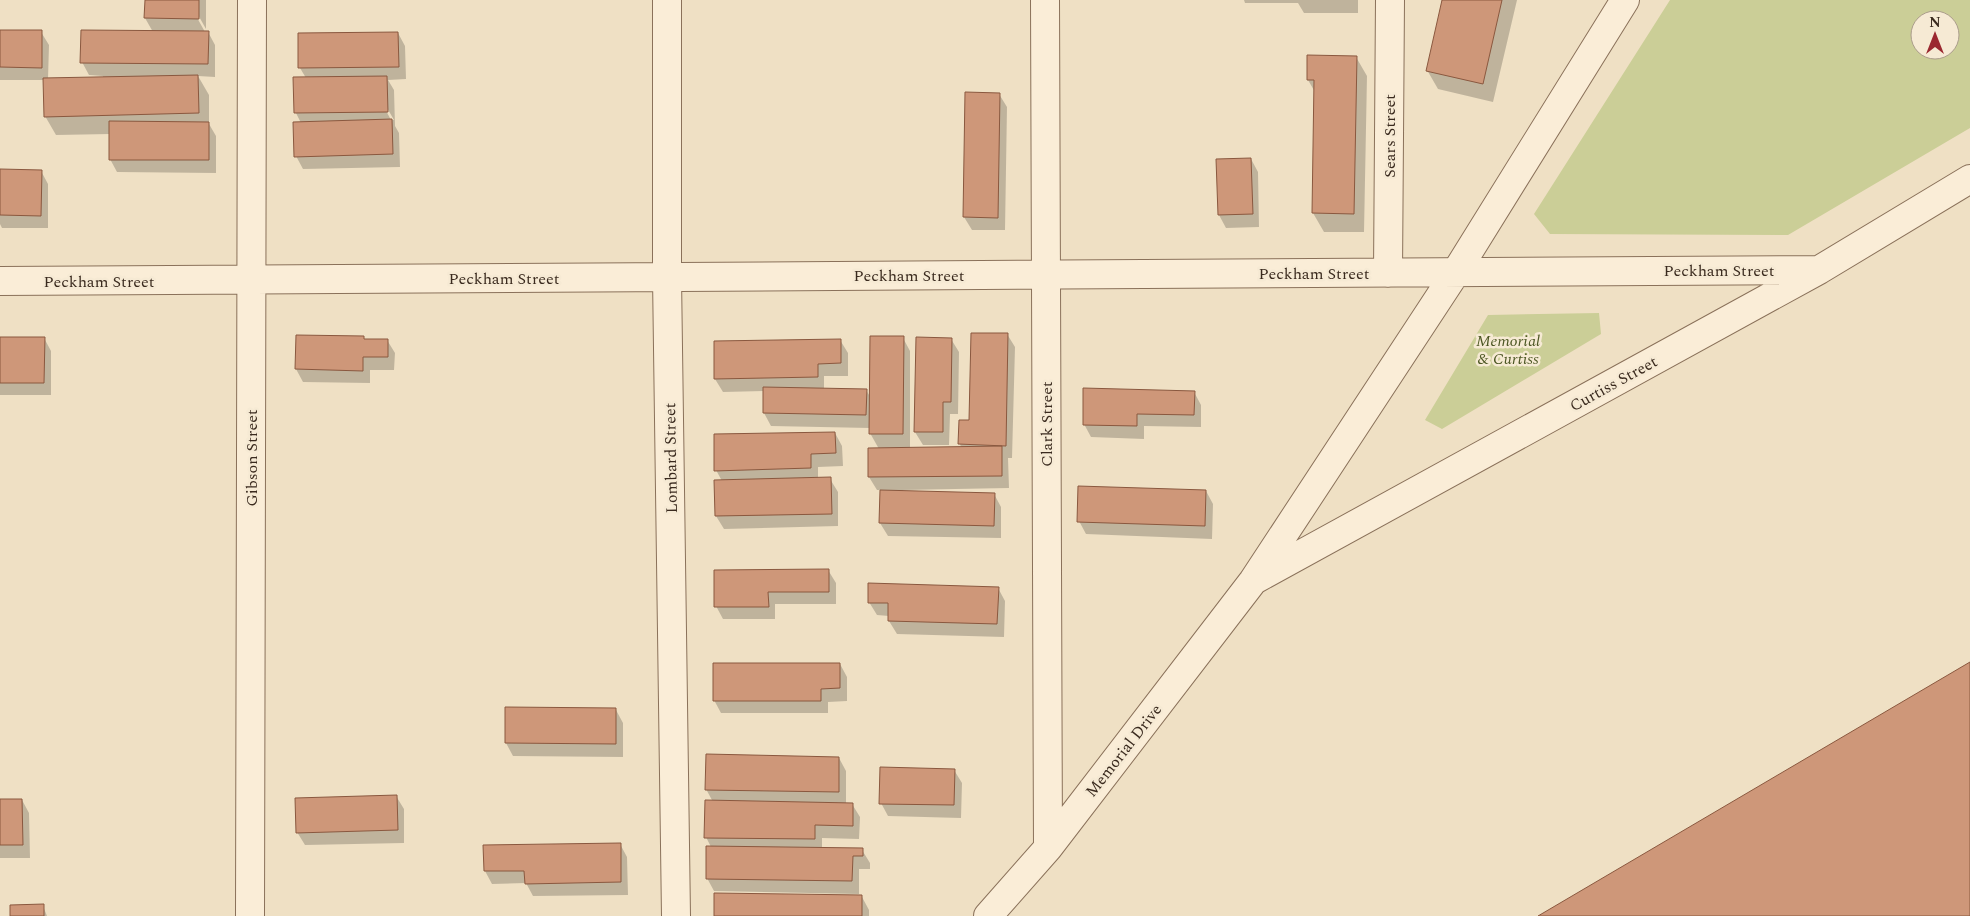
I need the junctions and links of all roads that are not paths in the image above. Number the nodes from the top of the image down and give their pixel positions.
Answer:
1 (252, 0) edge
2 (667, 0) edge
3 (1045, 0) edge
4 (1390, 0) edge
5 (1625, 0) edge
6 (1970, 179) edge
7 (1819, 270) junction
8 (1456, 272) junction
9 (1388, 273) junction
10 (1045, 274) junction
11 (668, 276) junction
12 (252, 279) junction
13 (0, 281) edge
14 (1253, 581) junction
15 (1048, 848) junction
16 (250, 916) edge
17 (676, 916) edge
18 (988, 916) edge

1 - 12 street, Gibson Street
2 - 11 street, Lombard Street
3 - 10 street, Clark Street
4 - 9 street, Sears Street
5 - 8 street, Memorial Drive
6 - 7 street, Curtiss Street
7 - 8 street, Peckham Street
7 - 14 street, Curtiss Street
8 - 9 street, Peckham Street
8 - 14 street, Memorial Drive
9 - 10 street, Peckham Street
10 - 11 street, Peckham Street
10 - 15 street, Clark Street
11 - 12 street, Peckham Street
11 - 17 street, Lombard Street
12 - 13 street, Peckham Street
12 - 16 street, Gibson Street
14 - 15 street, Memorial Drive
15 - 18 street, Memorial Drive

